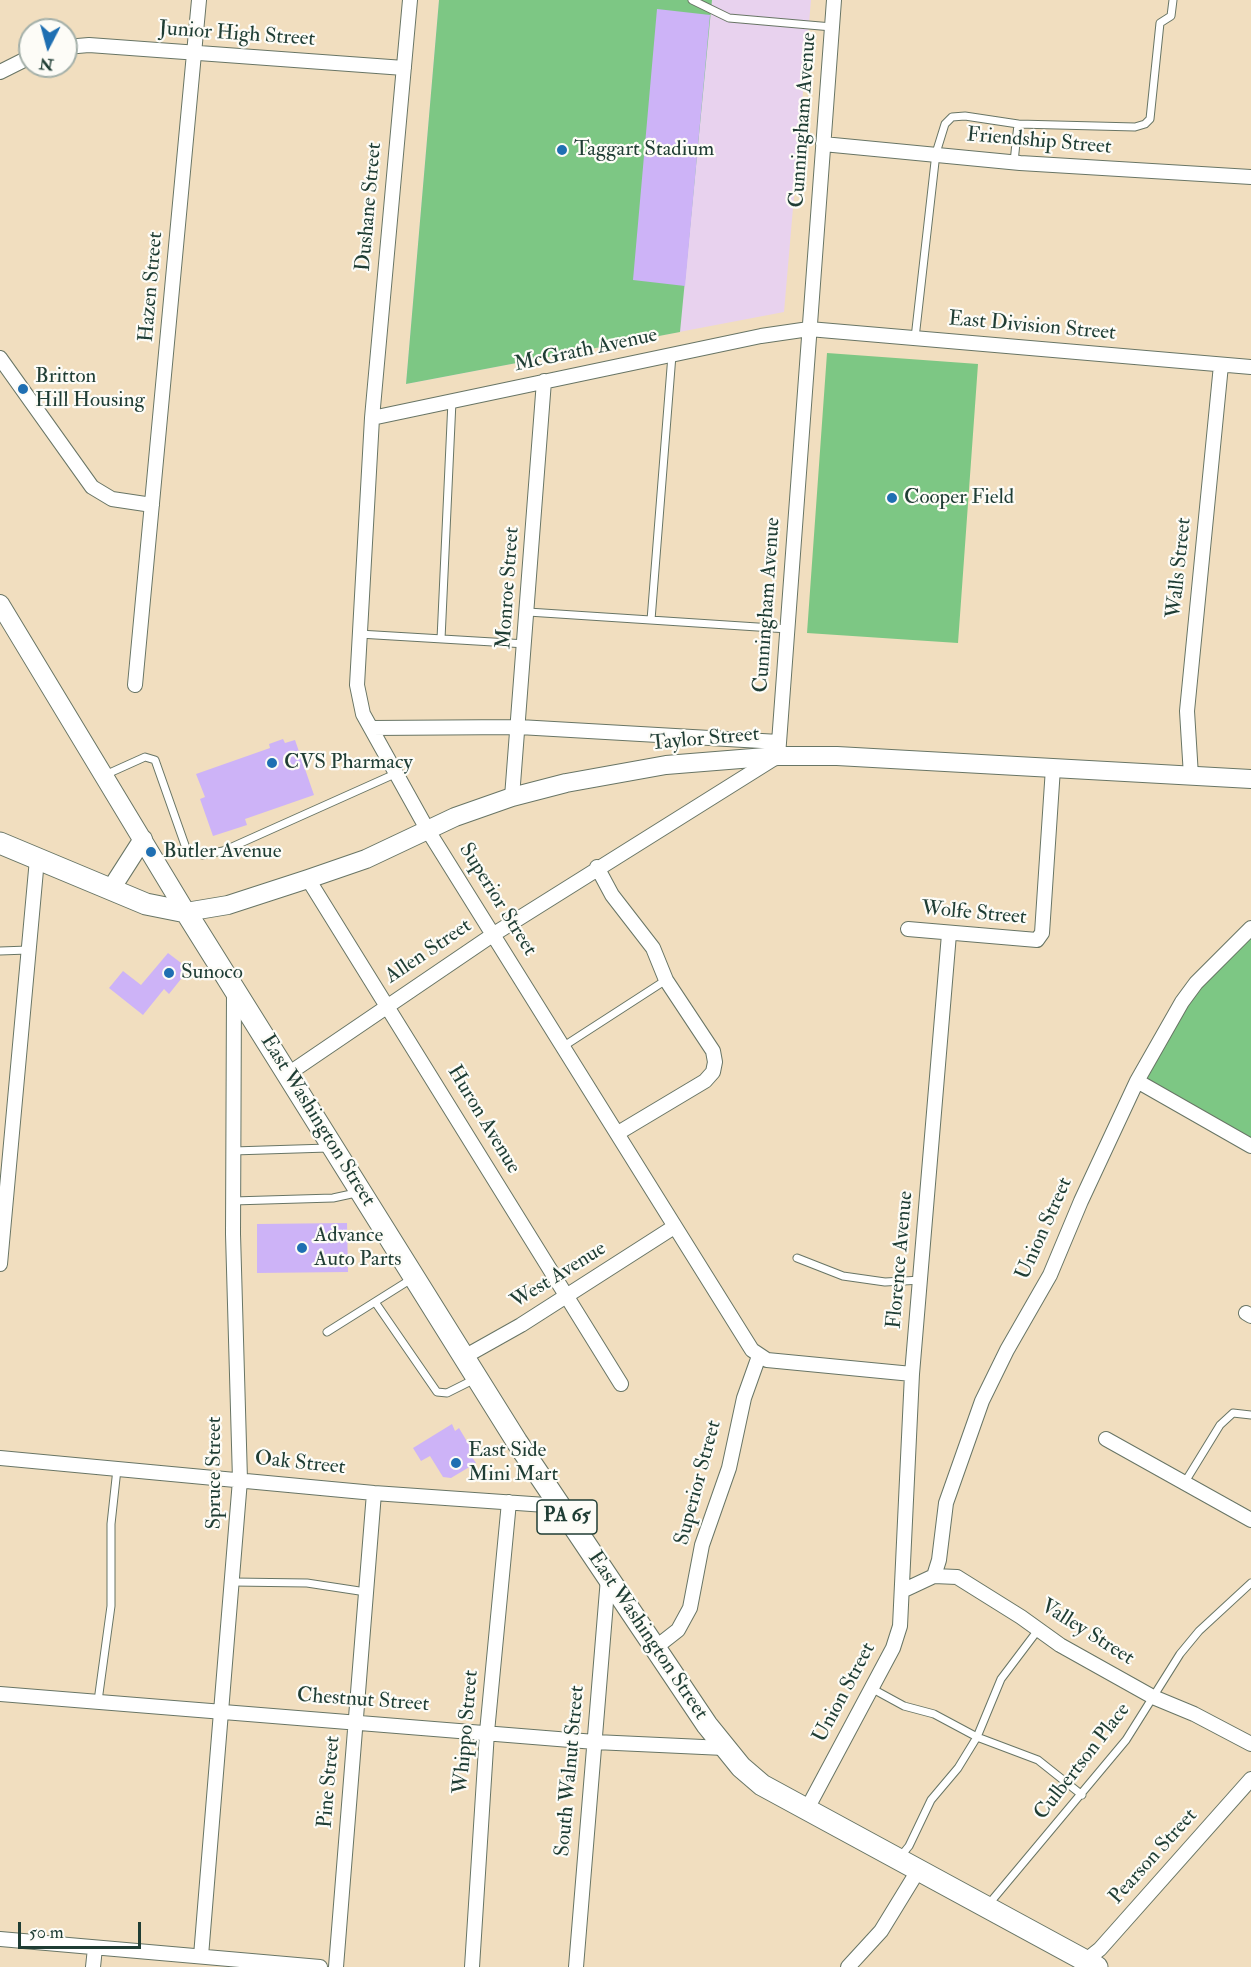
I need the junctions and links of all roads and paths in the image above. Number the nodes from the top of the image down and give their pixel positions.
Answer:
1 (198, 0) edge
2 (410, 0) edge
3 (692, 0) edge
4 (834, 0) edge
5 (1173, 0) edge
6 (832, 27) junction
7 (78, 46) edge
8 (194, 52) junction
9 (18, 63) edge
10 (404, 68) junction
11 (0, 72) edge
12 (1018, 124) junction
13 (824, 144) junction
14 (936, 153) junction
15 (1014, 162) junction
16 (1251, 177) edge
17 (809, 329) junction
18 (915, 338) junction
19 (672, 355) junction
20 (0, 358) edge
21 (1221, 364) junction
22 (1251, 367) edge
23 (544, 381) junction
24 (452, 401) junction
25 (372, 418) junction
26 (152, 505) junction
27 (0, 604) edge
28 (528, 612) junction
29 (651, 620) junction
30 (788, 630) junction
31 (359, 634) junction
32 (441, 639) junction
33 (526, 644) junction
34 (135, 685) dead end
35 (371, 728) junction
36 (519, 728) junction
37 (779, 749) junction
38 (1053, 768) junction
39 (397, 773) junction
40 (105, 775) junction
41 (1191, 776) junction
42 (1251, 779) edge
43 (512, 797) junction
44 (427, 829) junction
45 (143, 839) junction
46 (0, 843) edge
47 (37, 859) junction
48 (597, 867) junction
49 (308, 879) junction
50 (111, 890) junction
51 (186, 912) junction
52 (1251, 928) edge
53 (908, 929) dead end
54 (494, 934) junction
55 (949, 934) junction
56 (28, 950) junction
57 (0, 951) edge
58 (666, 980) junction
59 (234, 988) junction
60 (388, 1005) junction
61 (564, 1046) junction
62 (288, 1074) junction
63 (1137, 1081) junction
64 (618, 1133) junction
65 (1251, 1146) edge
66 (333, 1148) junction
67 (233, 1151) junction
68 (362, 1192) junction
69 (233, 1201) junction
70 (674, 1227) junction
71 (797, 1258) dead end
72 (0, 1264) edge
73 (415, 1277) junction
74 (922, 1280) junction
75 (568, 1295) junction
76 (375, 1302) junction
77 (327, 1332) dead end
78 (759, 1356) junction
79 (465, 1357) junction
80 (912, 1374) junction
81 (477, 1378) junction
82 (621, 1384) dead end
83 (1251, 1415) edge
84 (1106, 1439) dead end
85 (0, 1458) edge
86 (117, 1469) junction
87 (240, 1480) junction
88 (1185, 1482) junction
89 (374, 1493) junction
90 (509, 1502) junction
91 (560, 1506) junction
92 (1251, 1520) edge
93 (934, 1576) junction
94 (608, 1578) junction
95 (233, 1582) junction
96 (1251, 1583) edge
97 (902, 1591) junction
98 (366, 1592) junction
99 (1038, 1630) junction
100 (656, 1648) junction
101 (871, 1688) junction
102 (0, 1694) edge
103 (1153, 1697) junction
104 (98, 1701) junction
105 (221, 1712) junction
106 (356, 1722) junction
107 (487, 1732) junction
108 (976, 1737) junction
109 (595, 1742) junction
110 (1251, 1744) edge
111 (724, 1748) junction
112 (1251, 1779) edge
113 (1082, 1795) junction
114 (807, 1809) junction
115 (899, 1859) junction
116 (919, 1869) junction
117 (987, 1906) junction
118 (0, 1939) edge
119 (94, 1948) junction
120 (208, 1960) edge
121 (1091, 1964) edge
122 (93, 1967) edge
123 (320, 1967) edge
124 (336, 1967) edge
125 (472, 1967) edge
126 (576, 1967) edge
127 (848, 1967) edge

1 - 8 street, Hazen Street
2 - 10 street, Dushane Street
3 - 6 lane
4 - 6 street, Cunningham Avenue
5 - 12 lane
6 - 13 street, Cunningham Avenue
7 - 8 street, Junior High Street
8 - 10 street, Junior High Street
8 - 26 street, Hazen Street
9 - 11 street
10 - 25 street, Dushane Street
12 - 14 lane
12 - 15 lane
13 - 14 street, Friendship Street
13 - 17 street, Cunningham Avenue
14 - 15 street, Friendship Street
14 - 18 lane
15 - 16 street, Friendship Street
17 - 18 street, East Division Street
17 - 19 street, McGrath Avenue
17 - 30 street, Cunningham Avenue
18 - 21 street, East Division Street
19 - 23 street, McGrath Avenue
19 - 29 lane
20 - 26 street
21 - 22 street, East Division Street
21 - 41 street, Walls Street
23 - 24 street, McGrath Avenue
23 - 28 street, Monroe Street
24 - 25 street, McGrath Avenue
24 - 32 lane
25 - 31 street, Superior Street
26 - 34 street, Hazen Street
27 - 40 main road, East Washington Street / PA 65
28 - 29 lane
28 - 33 street, Monroe Street
29 - 30 lane
30 - 37 street, Cunningham Avenue
31 - 32 lane
31 - 35 street, Superior Street
32 - 33 lane
33 - 36 street, Monroe Street
35 - 36 street, Taylor Street
35 - 39 street, Superior Street
36 - 37 street, Taylor Street
36 - 43 street, Monroe Street
37 - 38 main road, Taylor Street
37 - 43 main road, Taylor Street
37 - 48 street
38 - 41 main road, Taylor Street
38 - 55 street, Wolfe Street
39 - 40 lane
39 - 44 street, Superior Street
40 - 45 main road, East Washington Street / PA 65
41 - 42 main road, Taylor Street
43 - 44 main road, Taylor Street
44 - 49 main road, Taylor Street
44 - 54 street, Superior Street
45 - 50 main road
45 - 51 main road, East Washington Street / PA 65
46 - 47 main road
47 - 50 main road
47 - 56 street
48 - 54 street, Allen Street
48 - 58 street
49 - 51 main road, Taylor Street
49 - 60 street, Huron Avenue
50 - 51 main road
51 - 59 main road, East Washington Street / PA 65
52 - 63 street, Union Street
53 - 55 street, Wolfe Street
54 - 60 street, Allen Street
54 - 61 street, Superior Street
55 - 74 street, Florence Avenue
56 - 57 lane
56 - 72 street
58 - 61 lane
58 - 64 street
59 - 62 main road, East Washington Street / PA 65
59 - 67 street, Spruce Street
60 - 62 street, Allen Street
60 - 75 street, Huron Avenue
61 - 64 street, Superior Street
62 - 66 main road, East Washington Street / PA 65
63 - 65 street
63 - 93 street, Union Street
64 - 70 street, Superior Street
66 - 67 lane
66 - 68 main road, East Washington Street / PA 65
67 - 69 street, Spruce Street
68 - 69 lane
68 - 73 main road, East Washington Street / PA 65
69 - 87 street, Spruce Street
70 - 75 street, West Avenue
70 - 78 street, Superior Street
71 - 74 lane
73 - 76 lane
73 - 79 main road, East Washington Street / PA 65
74 - 80 street, Florence Avenue
75 - 79 street, West Avenue
75 - 82 street, Huron Avenue
76 - 77 lane
76 - 81 lane
78 - 80 street
78 - 100 street, Superior Street
79 - 81 main road, East Washington Street / PA 65
80 - 97 street, Florence Avenue
81 - 91 main road, East Washington Street / PA 65
83 - 88 lane
84 - 88 street
85 - 86 street, Oak Street
86 - 87 street, Oak Street
86 - 104 lane
87 - 89 street, Oak Street
87 - 95 street, Spruce Street
88 - 92 street
89 - 90 street, Oak Street
89 - 98 street, Pine Street
90 - 91 street, Oak Street
90 - 107 street, Whippo Street
91 - 94 main road, East Washington Street / PA 65
93 - 97 street
93 - 99 street, Valley Street
94 - 100 main road, East Washington Street / PA 65
94 - 109 street, South Walnut Street
95 - 98 lane
95 - 105 street, Spruce Street
96 - 103 lane, Culbertson Place
97 - 101 street, Union Street
98 - 106 street, Pine Street
99 - 103 street, Valley Street
99 - 108 lane
100 - 111 main road, East Washington Street / PA 65
101 - 108 lane
101 - 114 street, Union Street
102 - 104 street, Chestnut Street
103 - 110 street, Valley Street
103 - 113 lane, Culbertson Place
104 - 105 street, Chestnut Street
105 - 106 street, Chestnut Street
105 - 120 street, Spruce Street
106 - 107 street, Chestnut Street
106 - 124 street, Pine Street
107 - 109 street, Chestnut Street
107 - 125 street, Whippo Street
108 - 113 lane
108 - 115 lane
109 - 111 street, Chestnut Street
109 - 126 street, South Walnut Street
111 - 114 main road, East Washington Street / PA 65
112 - 121 street, Pearson Street
113 - 117 lane, Culbertson Place
114 - 115 main road, East Washington Street / PA 65
115 - 116 main road, East Washington Street / PA 65
116 - 117 main road, East Washington Street / PA 65
116 - 127 street
117 - 121 main road, East Washington Street / PA 65
118 - 119 street
119 - 120 street
119 - 122 street
120 - 123 street

